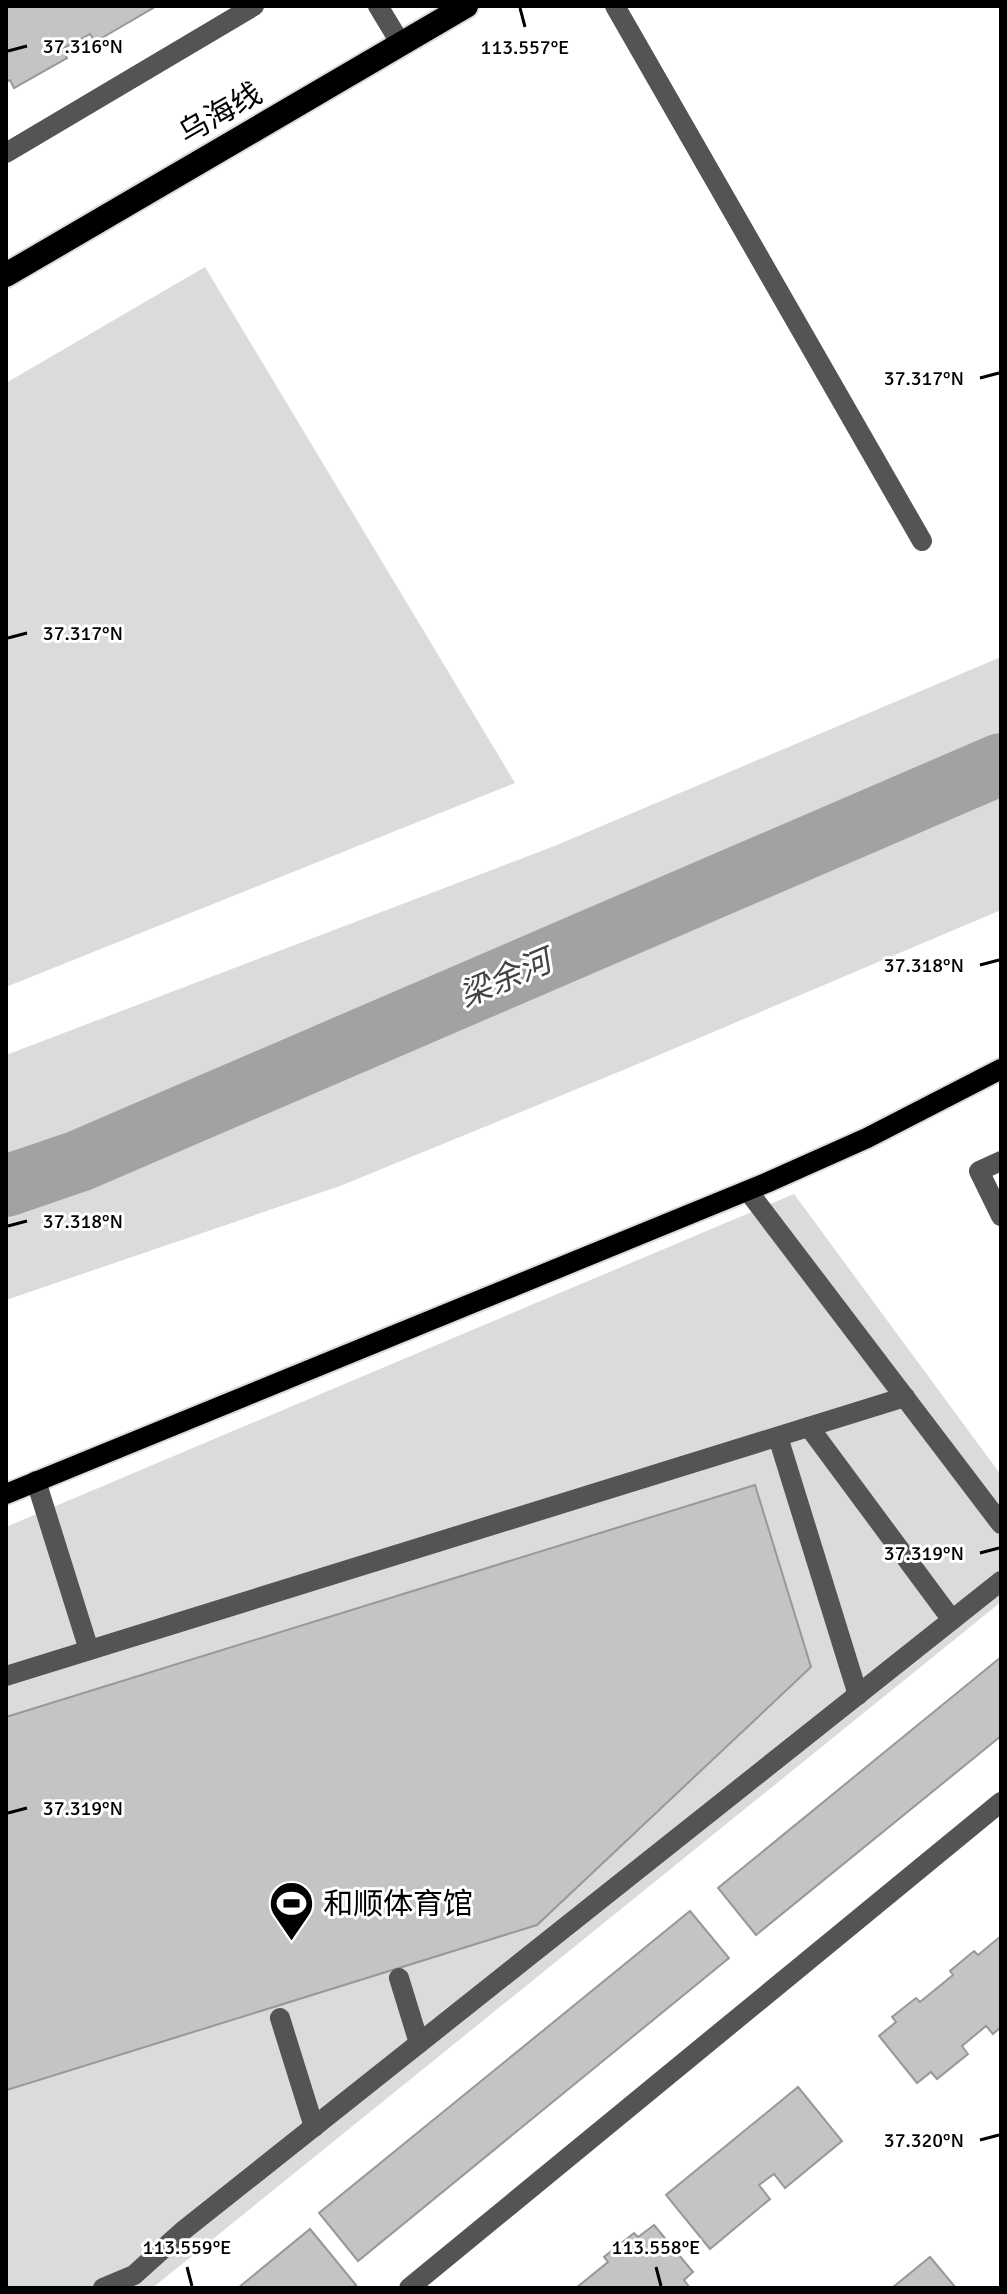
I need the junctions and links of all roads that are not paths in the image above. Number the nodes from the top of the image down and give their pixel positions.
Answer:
1 (254, 6) edge
2 (378, 6) edge
3 (466, 6) edge
4 (615, 6) edge
5 (401, 44) junction
6 (6, 153) edge
7 (6, 275) edge
8 (922, 541) dead end
9 (1001, 1069) edge
10 (1001, 1161) edge
11 (748, 1191) junction
12 (1001, 1216) edge
13 (905, 1397) junction
14 (809, 1427) junction
15 (778, 1437) junction
16 (36, 1481) junction
17 (6, 1494) edge
18 (1001, 1523) edge
19 (1001, 1581) edge
20 (952, 1620) junction
21 (89, 1650) junction
22 (6, 1676) edge
23 (858, 1695) junction
24 (1001, 1802) edge
25 (399, 1978) dead end
26 (280, 2018) dead end
27 (419, 2043) junction
28 (314, 2127) junction
29 (103, 2288) edge
30 (409, 2288) edge

1 - 6 street
2 - 5 street
3 - 5 highway, 乌海线
4 - 8 street
5 - 7 highway, 乌海线
9 - 11 main road
10 - 12 street
11 - 13 street
11 - 16 main road
13 - 14 street
13 - 18 street
14 - 15 street
14 - 20 street
15 - 21 street
15 - 23 street
16 - 17 main road
16 - 21 street
19 - 20 street
20 - 23 street
21 - 22 street
23 - 27 street
24 - 30 street
25 - 27 street
26 - 28 street
27 - 28 street
28 - 29 street

